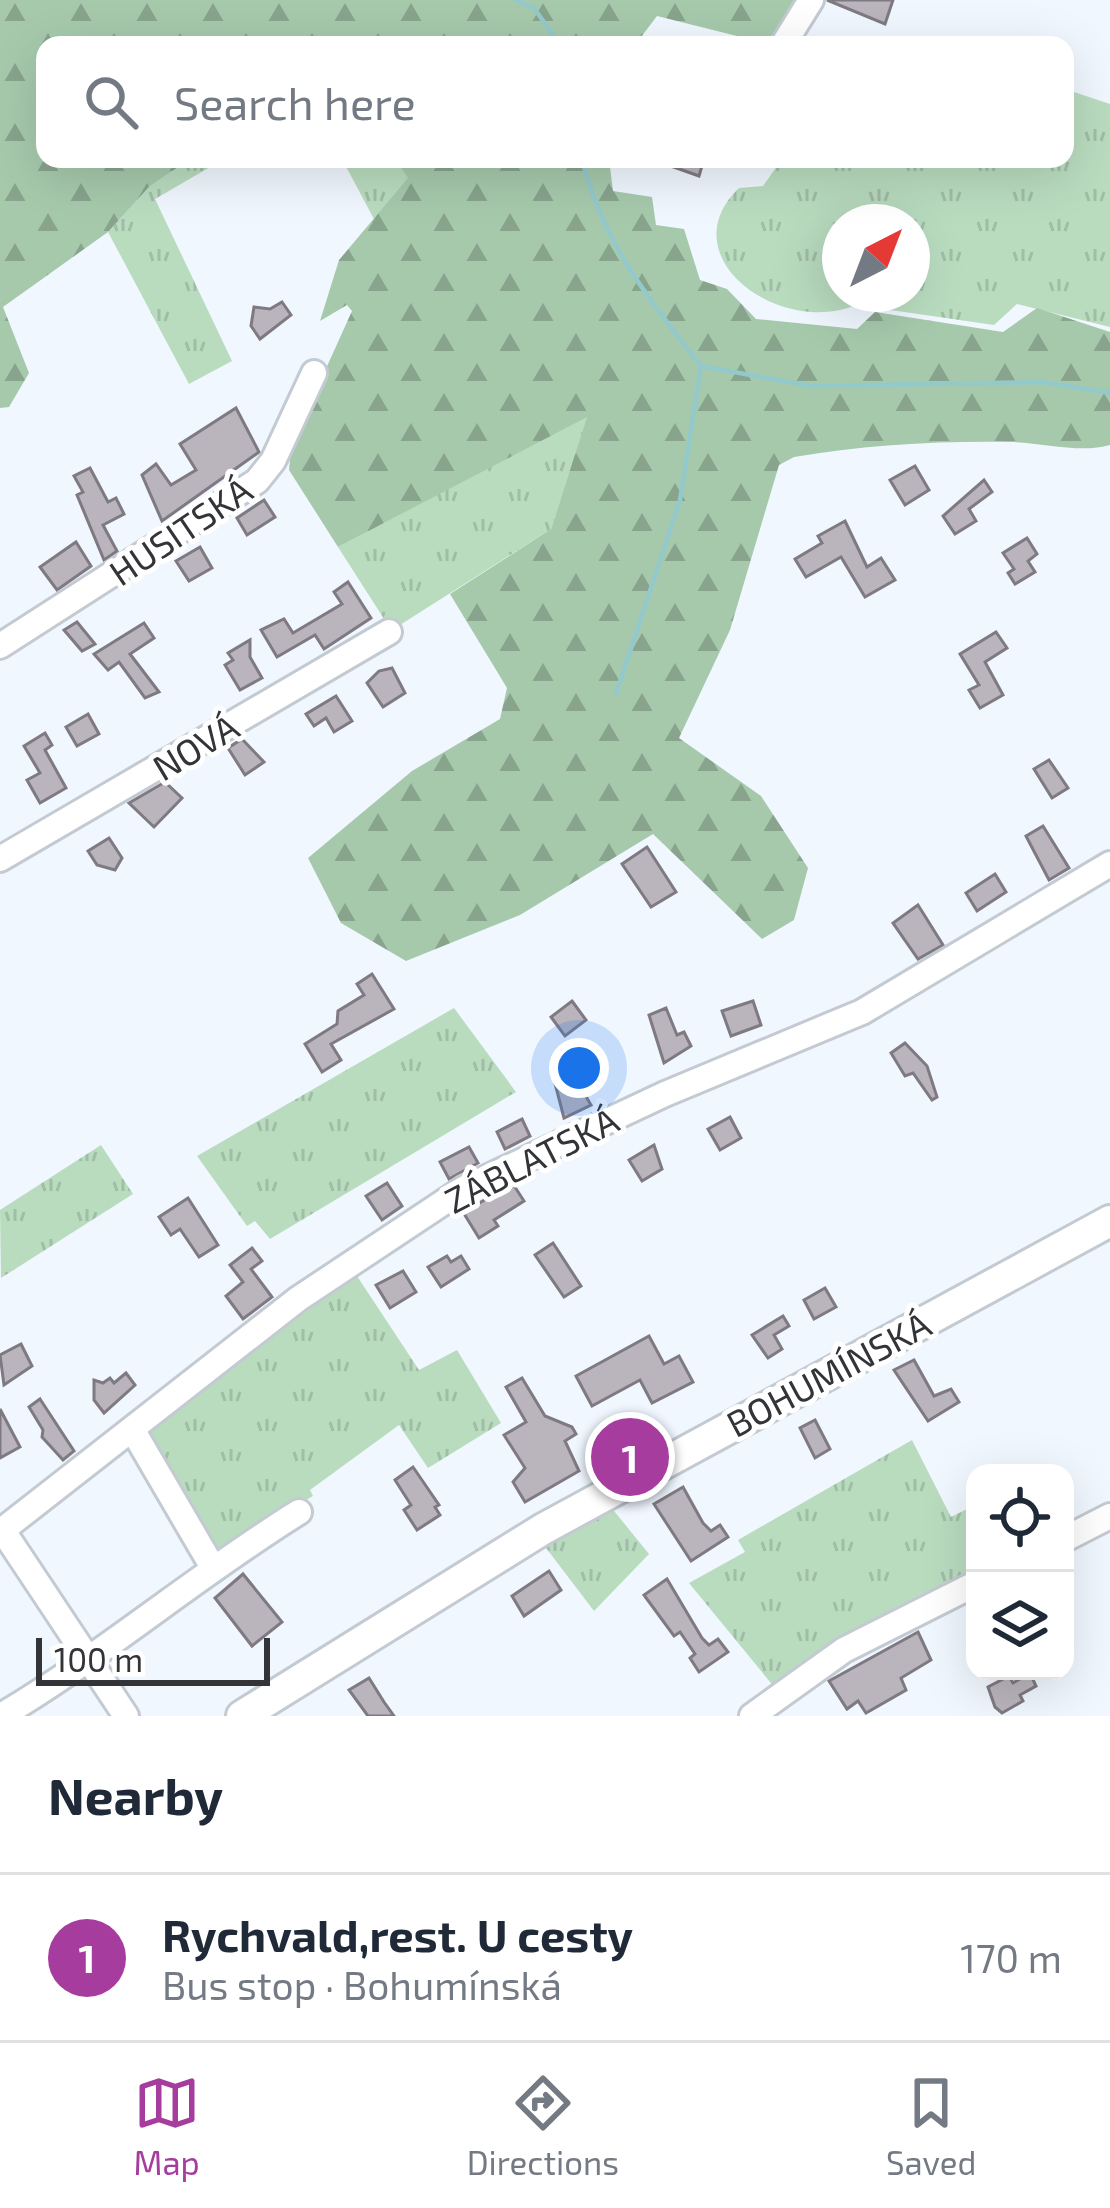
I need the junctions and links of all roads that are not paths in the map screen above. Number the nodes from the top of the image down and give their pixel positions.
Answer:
1 (811, 0) edge
2 (789, 36) edge
3 (314, 373) dead end
4 (389, 632) dead end
5 (0, 646) edge
6 (0, 859) edge
7 (1110, 864) edge
8 (1110, 1221) edge
9 (131, 1430) junction
10 (299, 1513) dead end
11 (1110, 1516) edge
12 (1, 1531) edge
13 (1074, 1534) edge
14 (212, 1565) junction
15 (966, 1589) edge
16 (89, 1664) junction
17 (1, 1716) edge
18 (126, 1716) edge
19 (242, 1716) edge
20 (752, 1716) edge

1 - 2 street
3 - 5 street, HUSITSKÁ
4 - 6 street, NOVÁ
7 - 9 street, ZÁBLATSKÁ
8 - 19 main road, BOHUMÍNSKÁ
9 - 12 street, ZÁBLATSKÁ
9 - 14 street
10 - 14 street
11 - 13 street
12 - 16 street
14 - 16 street
15 - 20 street
16 - 17 street
16 - 18 street

